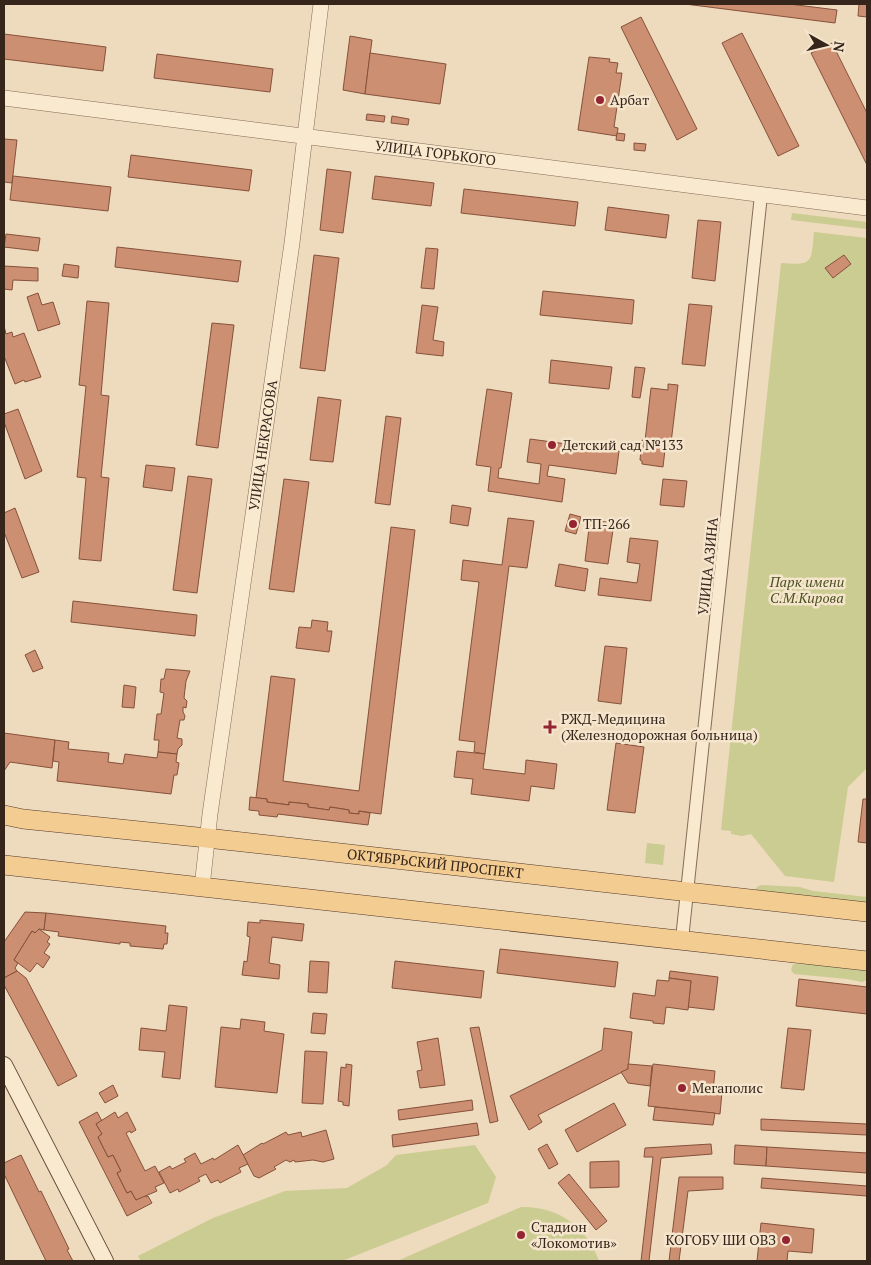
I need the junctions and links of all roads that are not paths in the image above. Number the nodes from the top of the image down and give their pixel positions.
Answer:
1 (321, 4) edge
2 (4, 98) edge
3 (306, 137) junction
4 (762, 195) junction
5 (867, 208) edge
6 (4, 815) edge
7 (207, 838) junction
8 (4, 865) edge
9 (202, 887) junction
10 (688, 892) junction
11 (867, 912) edge
12 (682, 939) junction
13 (867, 961) edge
14 (4, 1065) edge
15 (105, 1261) edge

1 - 3 street, УЛИЦА НЕКРАСОВА
2 - 3 street, УЛИЦА ГОРЬКОГО
3 - 4 street, УЛИЦА ГОРЬКОГО
3 - 7 street, УЛИЦА НЕКРАСОВА
4 - 5 street, УЛИЦА ГОРЬКОГО
4 - 10 street, УЛИЦА АЗИНА
6 - 7 main road, ОКТЯБРЬСКИЙ ПРОСПЕКТ
7 - 9 street, УЛИЦА НЕКРАСОВА
7 - 10 main road, ОКТЯБРЬСКИЙ ПРОСПЕКТ
8 - 9 main road
9 - 12 main road
10 - 11 main road, ОКТЯБРЬСКИЙ ПРОСПЕКТ
10 - 12 street, УЛИЦА АЗИНА
12 - 13 main road
14 - 15 main road

